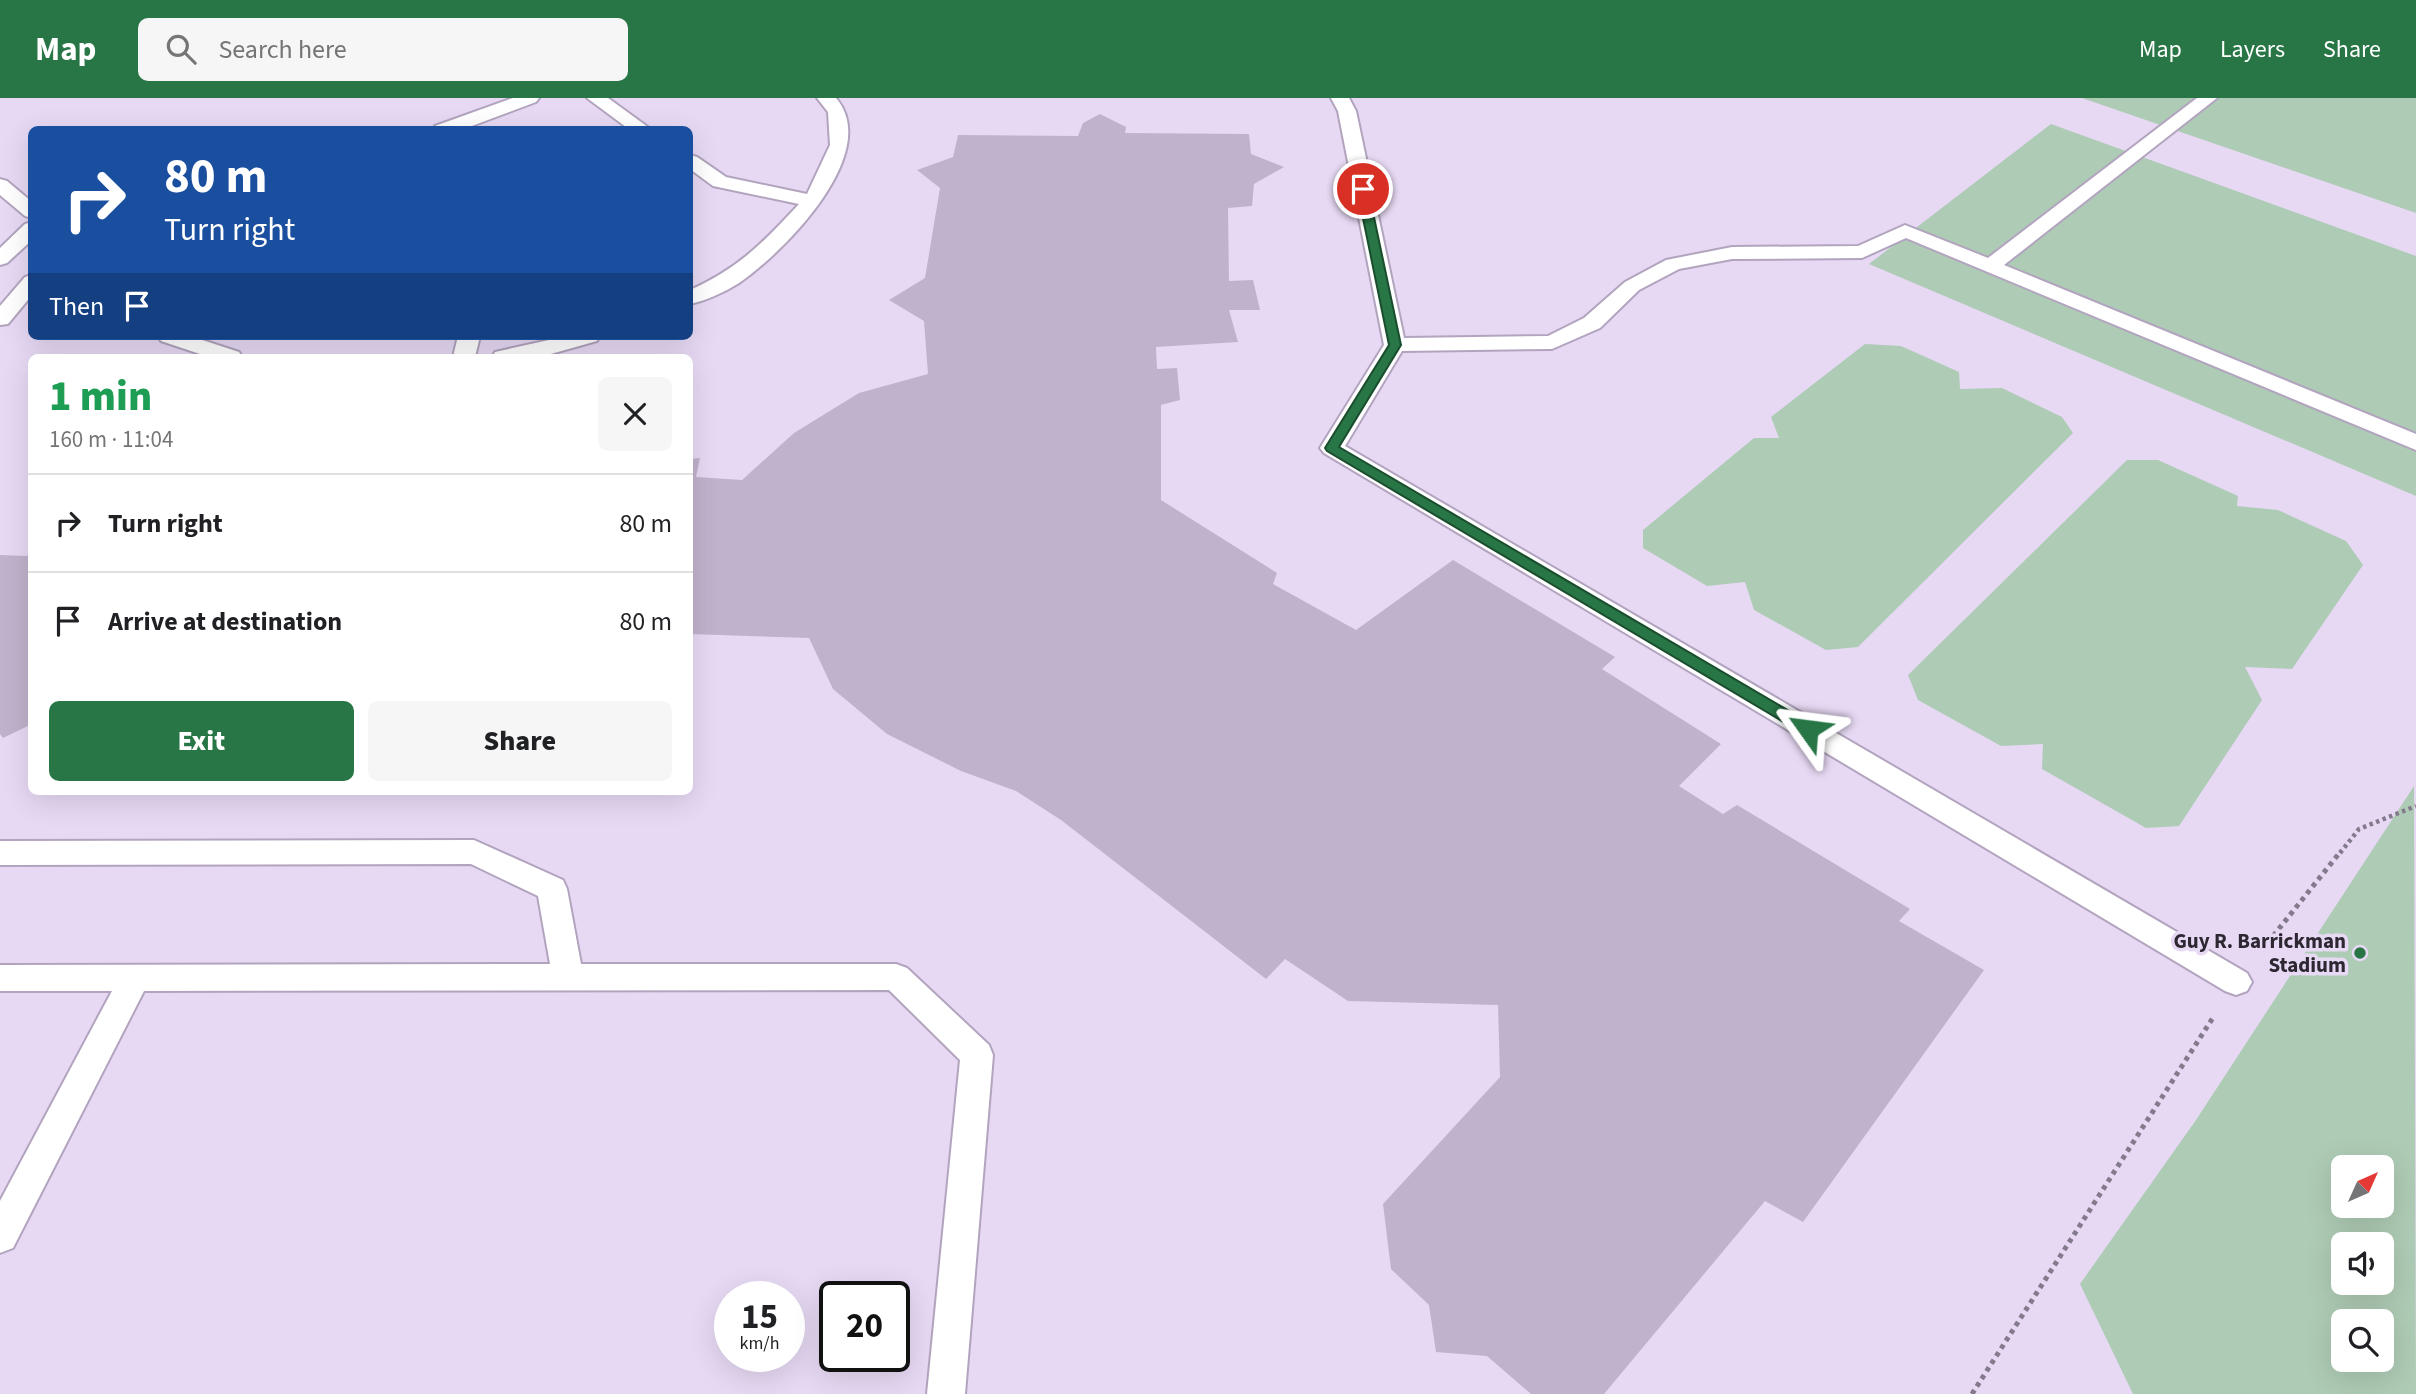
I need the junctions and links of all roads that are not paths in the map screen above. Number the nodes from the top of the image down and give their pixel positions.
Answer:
1 (530, 98) edge
2 (596, 98) edge
3 (826, 98) edge
4 (1339, 98) edge
5 (2208, 98) edge
6 (453, 126) edge
7 (637, 126) edge
8 (693, 163) edge
9 (0, 185) edge
10 (813, 201) junction
11 (28, 209) edge
12 (28, 232) edge
13 (0, 259) edge
14 (1990, 266) junction
15 (28, 286) edge
16 (693, 297) edge
17 (0, 319) edge
18 (181, 340) edge
19 (576, 340) edge
20 (1395, 345) junction
21 (222, 354) edge
22 (520, 354) edge
23 (2416, 443) edge
24 (0, 853) edge
25 (568, 977) junction
26 (0, 978) edge
27 (135, 978) junction
28 (2236, 982) road end
29 (0, 1237) edge
30 (946, 1394) edge

1 - 6 lane
2 - 7 lane
3 - 10 lane
4 - 20 lane
5 - 14 lane
8 - 10 lane
9 - 11 lane
10 - 16 lane
12 - 13 lane
14 - 20 lane
14 - 23 lane
15 - 17 lane
18 - 21 lane
19 - 22 lane
20 - 28 lane
24 - 25 lane
25 - 27 lane
25 - 30 lane
26 - 27 lane
27 - 29 lane

